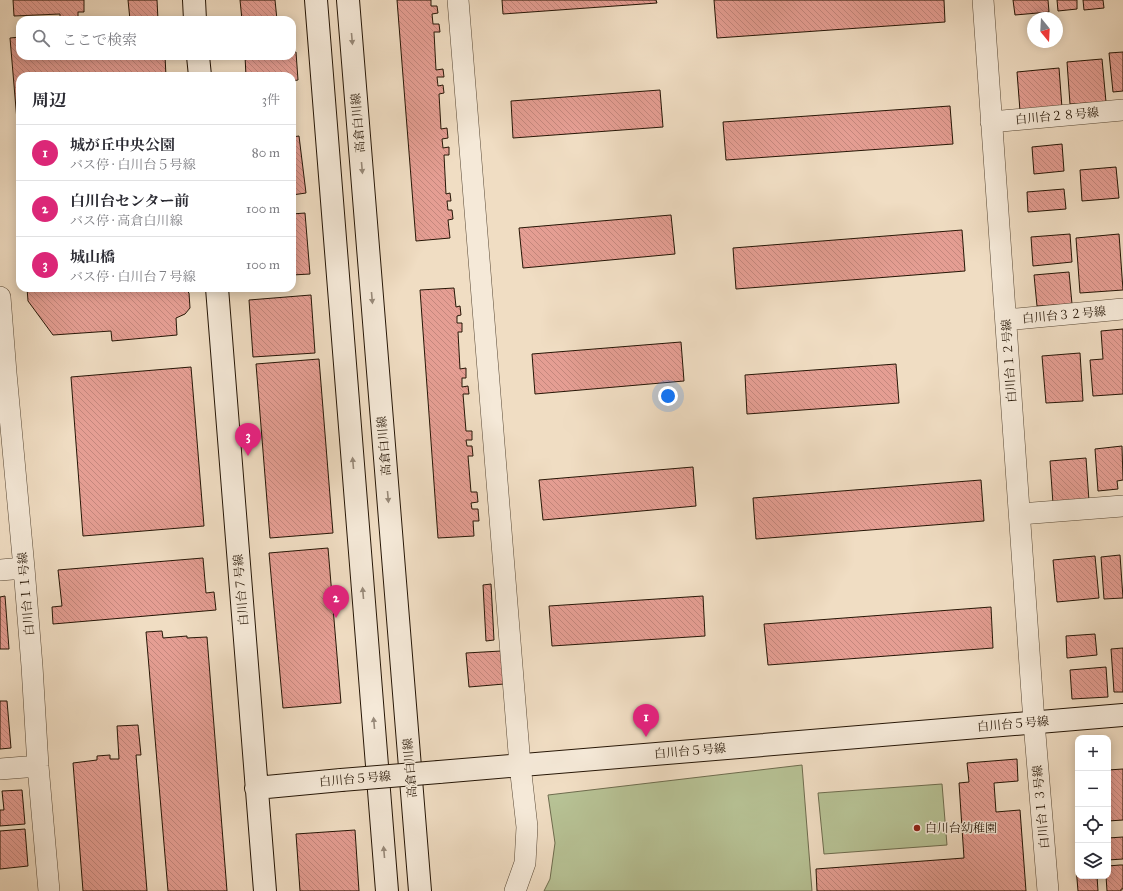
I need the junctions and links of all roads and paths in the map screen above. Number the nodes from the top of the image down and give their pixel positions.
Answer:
1 (194, 0) edge
2 (316, 0) edge
3 (348, 0) edge
4 (458, 0) edge
5 (983, 0) edge
6 (195, 16) edge
7 (198, 60) edge
8 (200, 72) edge
9 (1123, 110) edge
10 (991, 122) junction
11 (216, 292) edge
12 (0, 296) edge
13 (1123, 310) edge
14 (1006, 320) junction
15 (3, 373) edge
16 (1123, 506) edge
17 (1020, 514) junction
18 (24, 568) junction
19 (0, 570) edge
20 (1123, 715) edge
21 (1034, 722) junction
22 (520, 765) junction
23 (38, 766) junction
24 (0, 769) edge
25 (256, 788) junction
26 (49, 891) edge
27 (265, 891) edge
28 (387, 891) edge
29 (420, 891) edge
30 (515, 891) edge
31 (1048, 891) edge

1 - 6 street
28 -> 2 street
3 -> 29 street, 高倉白川線
4 - 22 street
5 - 10 street, 白川台１２号線
7 - 8 street
9 - 10 street, 白川台２８号線
10 - 14 street, 白川台１２号線
11 - 25 street, 白川台７号線
12 - 15 street, 白川台１１号線
13 - 14 street, 白川台３２号線
14 - 17 street, 白川台１２号線
15 - 18 street, 白川台１１号線
16 - 17 street
17 - 21 street, 白川台１２号線
18 - 19 street
18 - 23 street, 白川台１１号線
20 - 21 street, 白川台５号線
21 - 22 street, 白川台５号線
21 - 31 street, 白川台１３号線
22 - 25 street, 白川台５号線, bridge
22 - 30 street
23 - 24 street
23 - 26 street, 白川台１１号線
25 - 27 street, 白川台７号線

